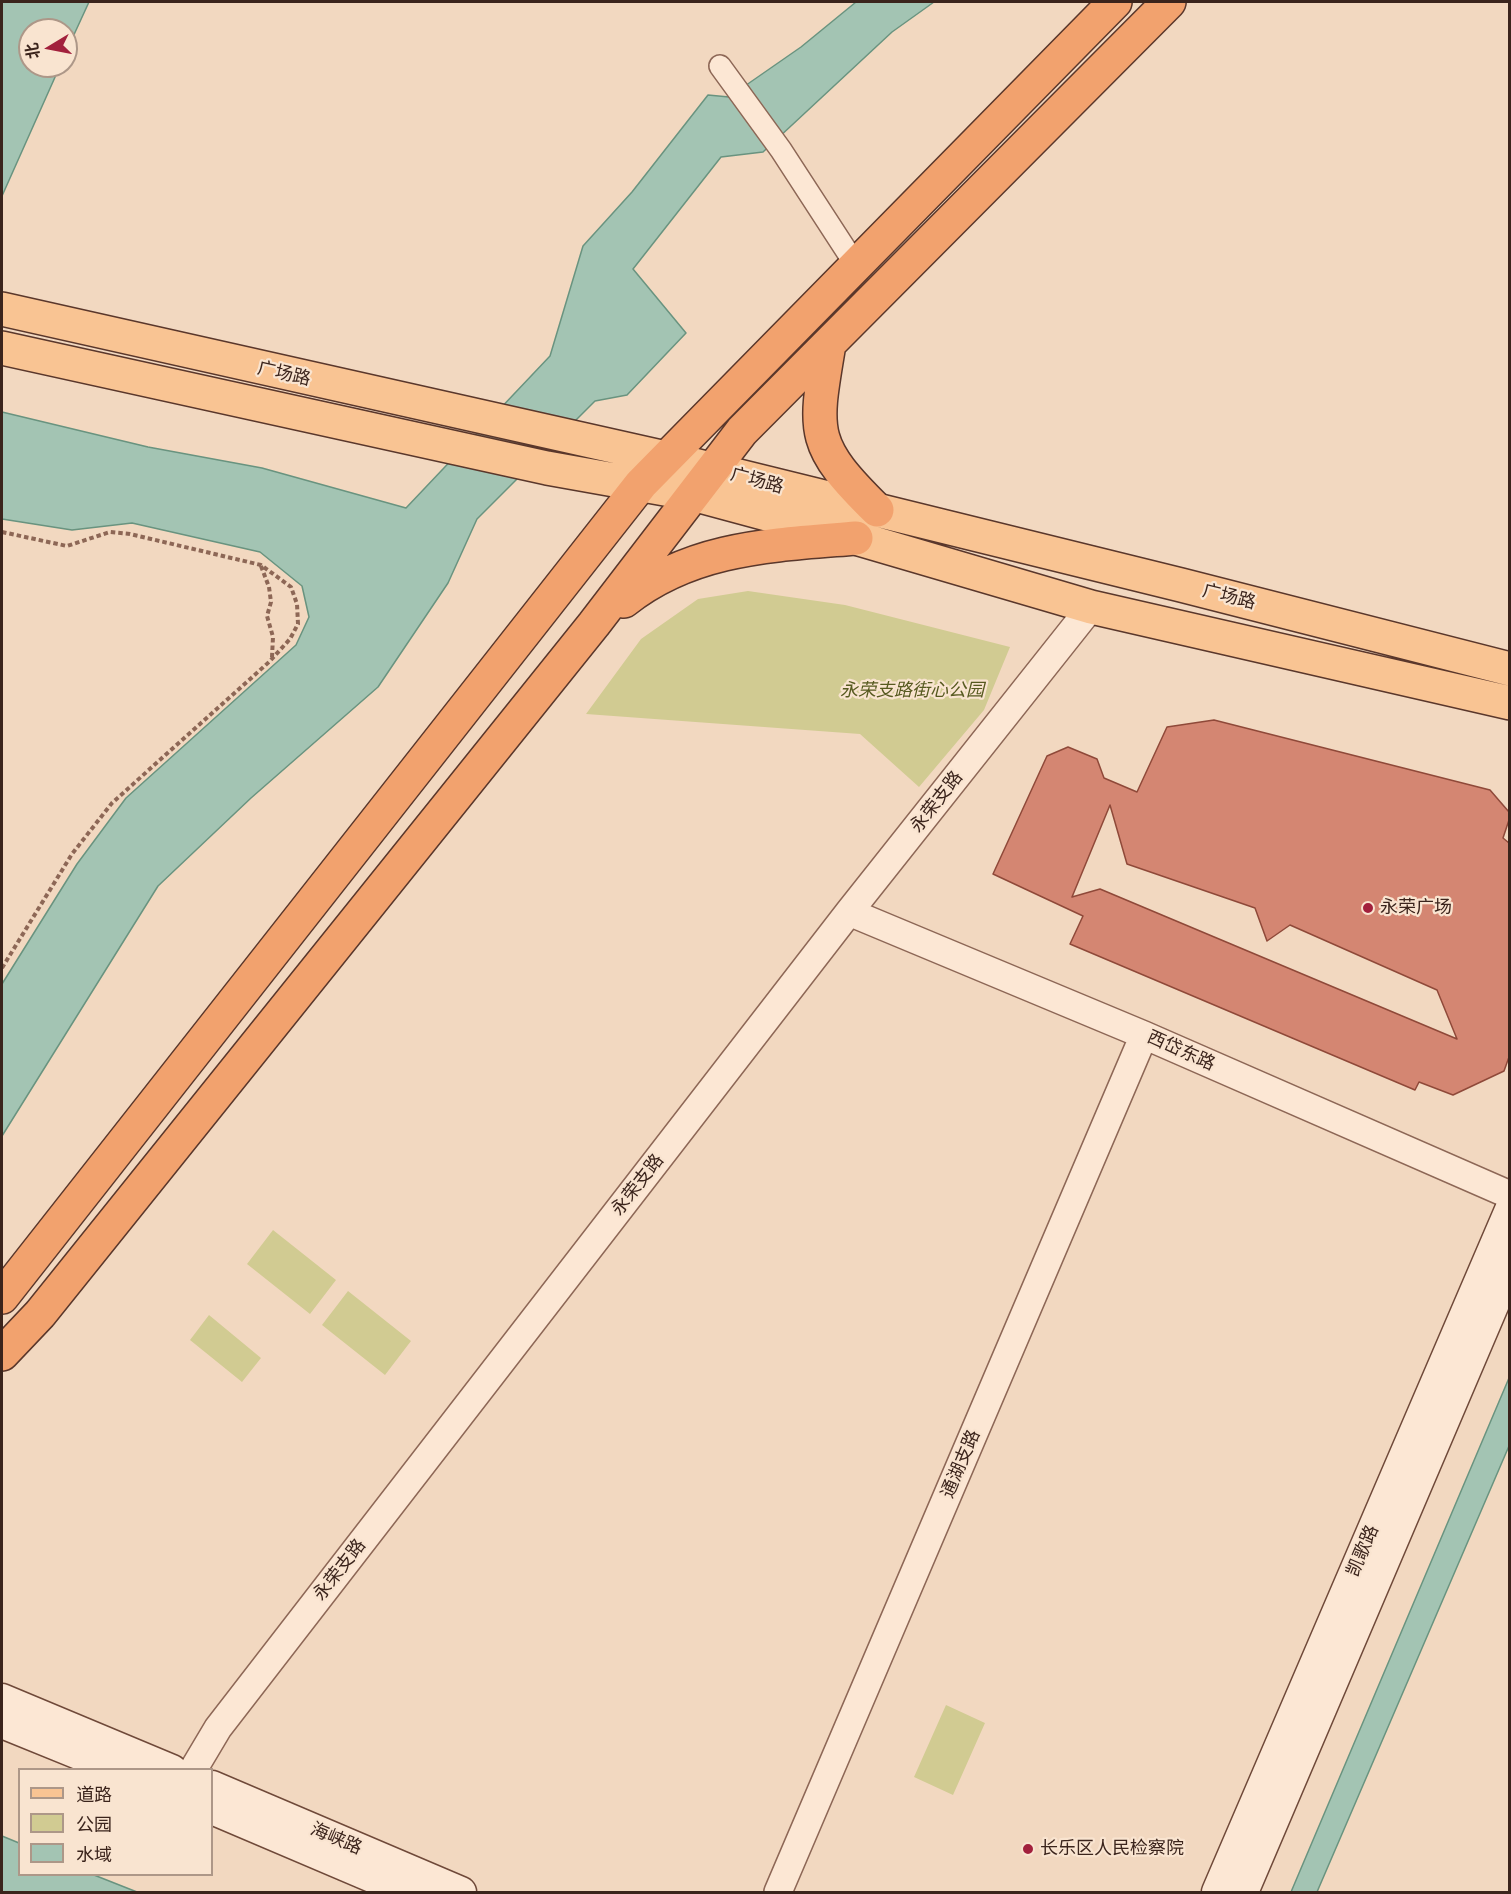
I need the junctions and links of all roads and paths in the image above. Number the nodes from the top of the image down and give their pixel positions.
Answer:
1 (1115, 2) edge
2 (1169, 2) edge
3 (720, 66) dead end
4 (857, 267) junction
5 (2, 309) edge
6 (829, 344) junction
7 (2, 348) edge
8 (666, 458) junction
9 (703, 482) junction
10 (641, 484) junction
11 (877, 510) junction
12 (2, 532) edge
13 (856, 538) junction
14 (261, 565) junction
15 (1090, 607) junction
16 (594, 624) junction
17 (271, 659) junction
18 (1509, 669) edge
19 (1509, 703) edge
20 (849, 912) junction
21 (2, 968) edge
22 (1144, 1035) junction
23 (1509, 1195) edge
24 (1509, 1210) edge
25 (1509, 1266) edge
26 (2, 1297) edge
27 (2, 1354) edge
28 (2, 1699) edge
29 (2, 1723) edge
30 (113, 1768) edge
31 (167, 1768) edge
32 (194, 1768) edge
33 (213, 1786) edge
34 (213, 1809) edge
35 (407, 1893) edge
36 (461, 1893) edge
37 (778, 1893) edge
38 (1217, 1893) edge
39 (1243, 1893) edge

1 - 4 highway
2 - 6 highway
3 - 4 street
4 - 8 highway
5 - 8 main road, 广场路
6 - 9 highway
6 - 11 highway
7 - 10 main road, 广场路
8 - 9 main road, 广场路
8 - 10 highway
9 - 10 main road, 广场路
9 - 11 main road, 广场路
9 - 13 main road, 广场路
9 - 16 highway
10 - 26 highway
11 - 18 main road, 广场路
12 - 14 path
13 - 15 main road, 广场路
13 - 16 highway
14 - 17 path
14 - 17 path
15 - 19 main road, 广场路
15 - 20 street, 永荣支路
16 - 27 highway
17 - 21 path
20 - 22 street, 西岱东路
20 - 32 street, 永荣支路
22 - 23 street, 西岱东路
22 - 37 street, 通湖支路
24 - 38 main road, 凯歌路
25 - 39 main road, 凯歌路
28 - 31 main road
29 - 30 main road
33 - 36 main road, 海峡路
34 - 35 main road, 海峡路

